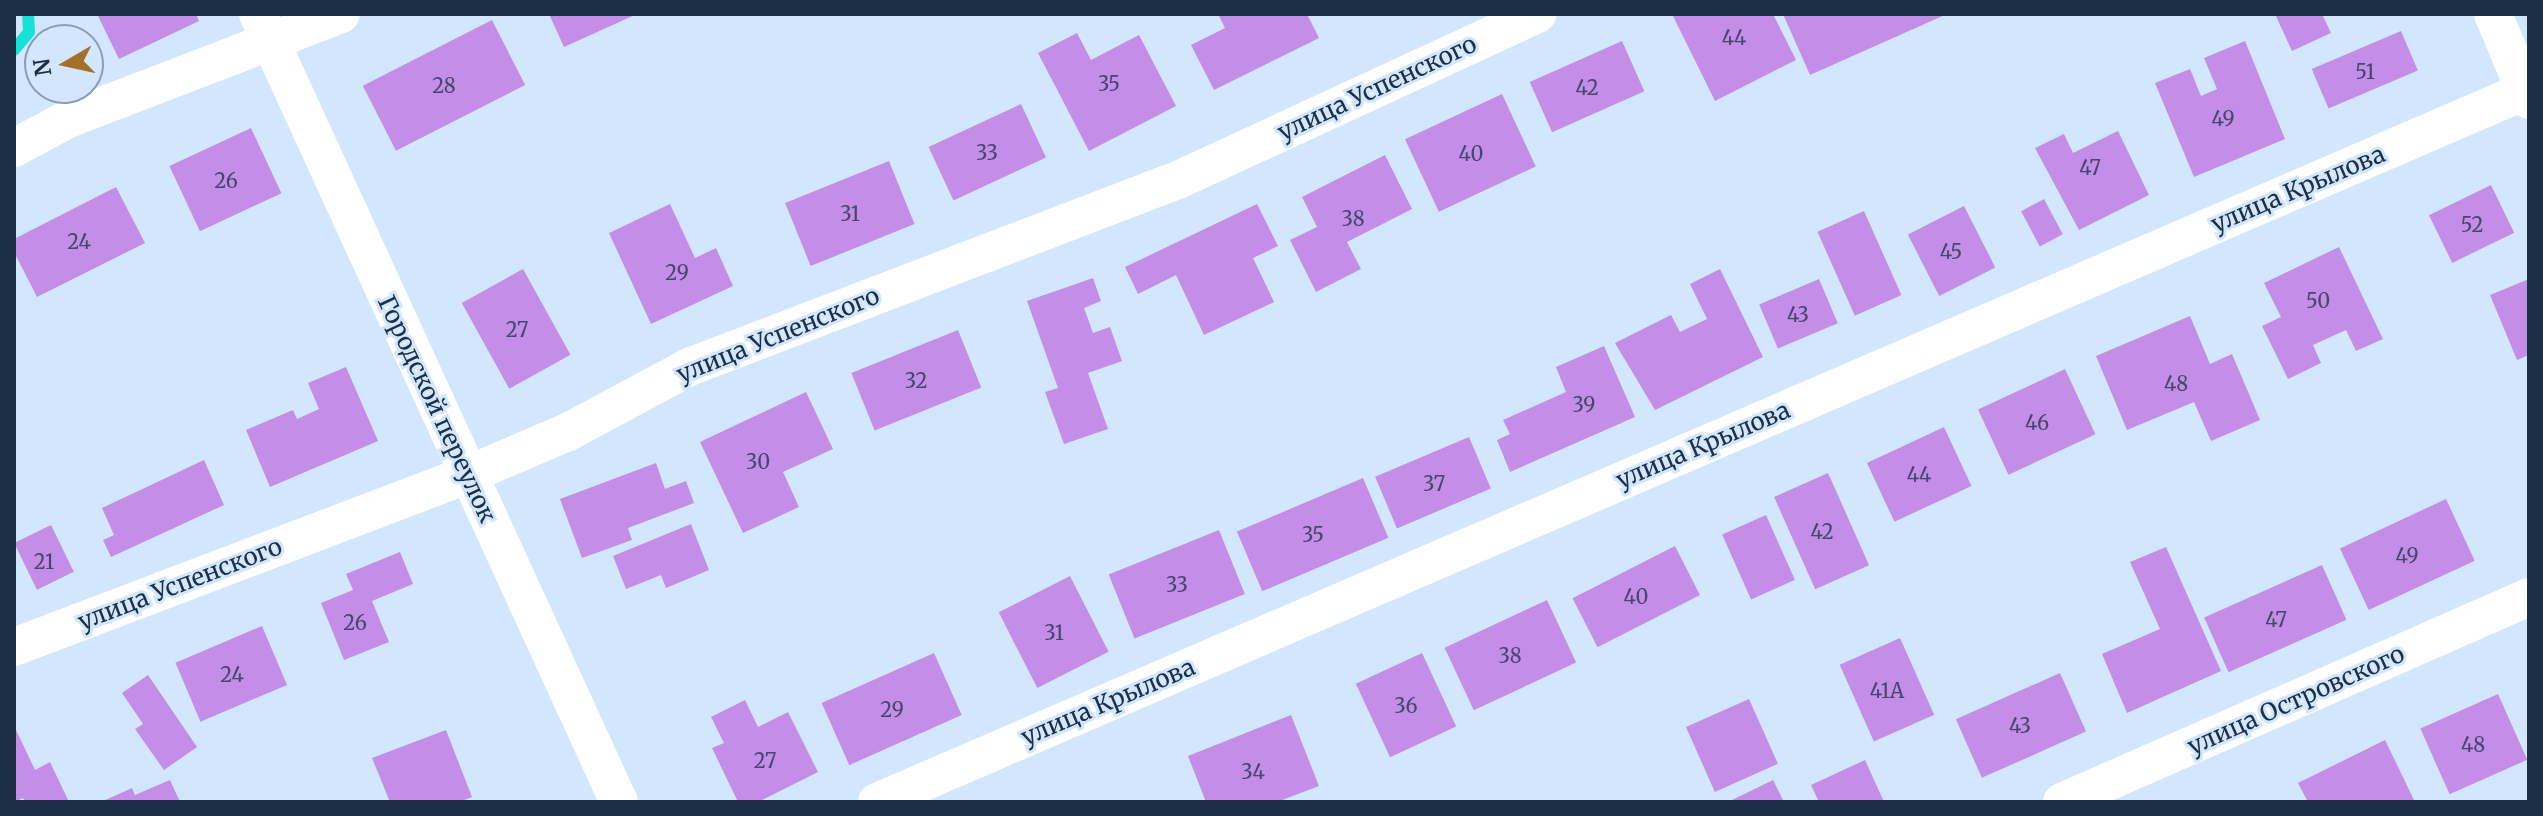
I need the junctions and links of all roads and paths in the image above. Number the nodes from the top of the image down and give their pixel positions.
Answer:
1 (341, 14) edge
2 (1538, 14) edge
3 (2493, 14) edge
4 (264, 28) edge
5 (2528, 93) edge
6 (14, 148) edge
7 (467, 475) junction
8 (2529, 597) edge
9 (14, 647) edge
10 (619, 802) edge
11 (877, 802) edge
12 (2062, 802) edge

1 - 4 street
2 - 7 street, улица Успенского
3 - 5 street
4 - 6 street
4 - 7 street, Городской переулок
5 - 11 street, улица Крылова
7 - 9 street, улица Успенского
7 - 10 street, Городской переулок
8 - 12 street, улица Островского

